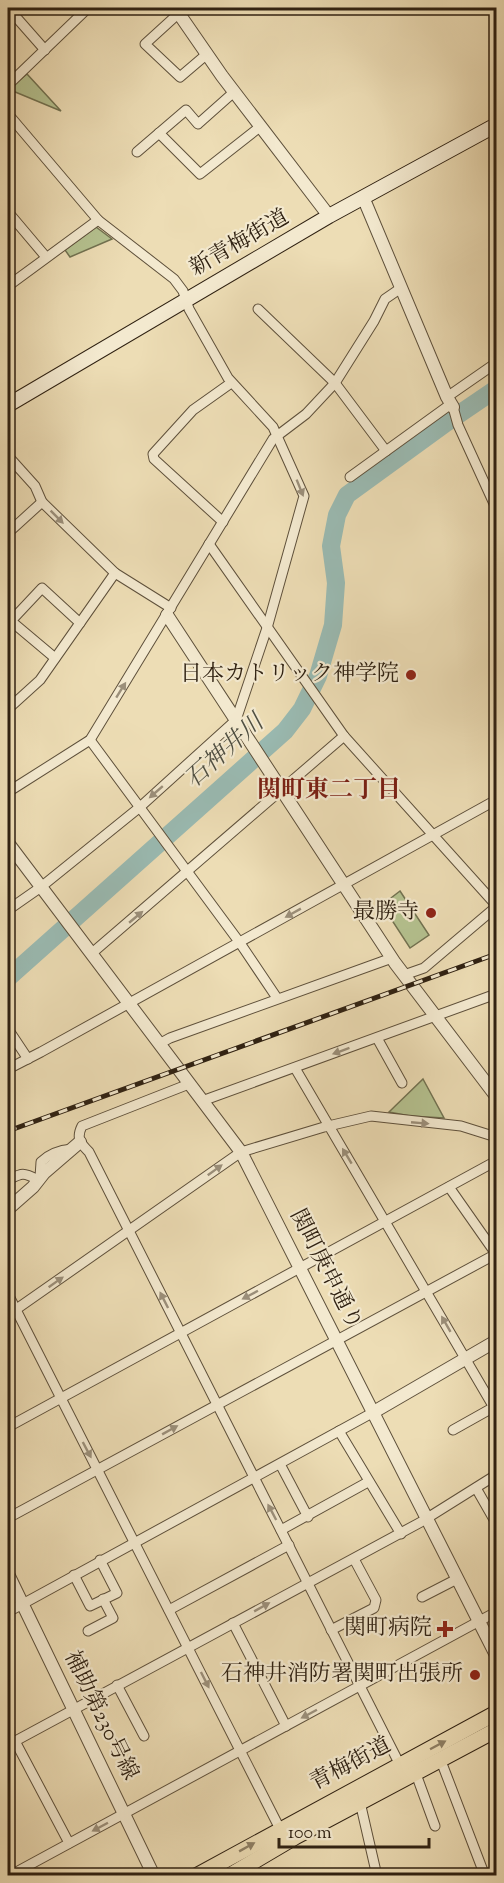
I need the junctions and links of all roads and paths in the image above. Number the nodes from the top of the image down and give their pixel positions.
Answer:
1 (8, 8) edge
2 (85, 9) edge
3 (177, 10) edge
4 (45, 50) junction
5 (207, 54) junction
6 (8, 85) edge
7 (234, 92) junction
8 (8, 114) edge
9 (15, 123) junction
10 (496, 125) edge
11 (261, 126) junction
12 (8, 130) edge
13 (159, 133) junction
14 (137, 152) dead end
15 (363, 196) junction
16 (8, 212) edge
17 (329, 216) junction
18 (98, 220) junction
19 (46, 257) junction
20 (8, 286) edge
21 (400, 288) junction
22 (186, 300) junction
23 (258, 309) dead end
24 (496, 363) edge
25 (231, 383) junction
26 (335, 383) junction
27 (450, 403) junction
28 (8, 405) edge
29 (277, 434) junction
30 (386, 451) junction
31 (8, 456) edge
32 (350, 477) dead end
33 (42, 502) junction
34 (496, 508) edge
35 (223, 522) junction
36 (8, 533) edge
37 (209, 544) junction
38 (115, 573) junction
39 (169, 611) junction
40 (80, 622) junction
41 (267, 627) junction
42 (55, 658) junction
43 (8, 709) edge
44 (236, 720) junction
45 (344, 736) junction
46 (90, 740) junction
47 (283, 790) junction
48 (8, 792) edge
49 (496, 801) edge
50 (140, 807) junction
51 (433, 836) junction
52 (8, 843) edge
53 (188, 873) junction
54 (344, 884) junction
55 (40, 887) junction
56 (496, 906) edge
57 (8, 910) edge
58 (240, 943) junction
59 (91, 954) junction
60 (392, 958) junction
61 (404, 975) junction
62 (496, 994) edge
63 (277, 998) junction
64 (129, 1004) junction
65 (436, 1017) junction
66 (8, 1029) edge
67 (377, 1038) junction
68 (159, 1044) junction
69 (28, 1059) junction
70 (295, 1068) junction
71 (8, 1069) edge
72 (402, 1083) dead end
73 (189, 1084) junction
74 (496, 1096) edge
75 (202, 1101) junction
76 (329, 1126) junction
77 (496, 1137) edge
78 (76, 1146) junction
79 (241, 1152) junction
80 (496, 1161) edge
81 (39, 1178) junction
82 (8, 1180) edge
83 (450, 1186) junction
84 (8, 1209) edge
85 (386, 1221) junction
86 (129, 1231) junction
87 (496, 1254) edge
88 (301, 1268) junction
89 (427, 1292) junction
90 (8, 1294) edge
91 (11, 1312) edge
92 (180, 1332) junction
93 (337, 1341) junction
94 (496, 1341) edge
95 (466, 1359) junction
96 (60, 1398) junction
97 (216, 1405) junction
98 (495, 1409) edge
99 (372, 1413) junction
100 (8, 1427) edge
101 (453, 1430) dead end
102 (339, 1431) junction
103 (280, 1464) junction
104 (98, 1470) junction
105 (496, 1475) edge
106 (254, 1478) junction
107 (368, 1482) junction
108 (476, 1488) junction
109 (308, 1517) junction
110 (8, 1518) edge
111 (426, 1519) junction
112 (496, 1523) edge
113 (281, 1530) junction
114 (400, 1534) junction
115 (134, 1542) junction
116 (289, 1545) junction
117 (354, 1559) junction
118 (100, 1560) junction
119 (8, 1574) edge
120 (74, 1575) junction
121 (457, 1579) junction
122 (308, 1582) junction
123 (422, 1597) dead end
124 (103, 1599) junction
125 (22, 1604) junction
126 (169, 1610) junction
127 (8, 1612) edge
128 (496, 1612) edge
129 (479, 1622) junction
130 (234, 1623) junction
131 (331, 1630) junction
132 (88, 1631) dead end
133 (188, 1648) junction
134 (496, 1655) edge
135 (117, 1685) junction
136 (360, 1686) junction
137 (74, 1708) junction
138 (496, 1713) edge
139 (286, 1726) junction
140 (496, 1730) edge
141 (144, 1736) dead end
142 (11, 1743) edge
143 (240, 1751) junction
144 (441, 1761) junction
145 (400, 1765) junction
146 (416, 1774) junction
147 (360, 1802) junction
148 (124, 1814) junction
149 (435, 1826) dead end
150 (280, 1829) junction
151 (69, 1843) junction
152 (9, 1875) edge
153 (154, 1875) edge
154 (196, 1875) edge
155 (229, 1875) edge
156 (377, 1875) edge
157 (485, 1875) edge

1 - 4 street
2 - 4 street
3 - 5 street
3 - 5 street
4 - 6 street
5 - 7 street
7 - 11 street
7 - 13 street
8 - 9 street
9 - 12 street
9 - 18 street
10 - 15 main road, 新青梅街道
11 - 13 street
11 - 17 street
13 - 14 street
15 - 17 main road, 新青梅街道
15 - 21 street
16 - 19 street
17 - 22 main road, 新青梅街道
18 - 19 street
18 - 22 street
19 - 20 street
21 - 26 street
21 - 27 street
22 - 25 street
22 - 28 main road, 新青梅街道
23 - 26 street
24 - 27 street
25 - 29 street
25 - 35 street
26 - 29 street
26 - 30 street
27 - 30 street
27 - 34 street
29 - 35 street
29 -> 41 street
30 - 32 street
31 - 33 street
33 - 36 street
33 -> 38 street
35 - 37 street
37 - 39 street
37 - 41 street
38 - 39 street
38 - 40 street
39 - 44 street
46 -> 39 street
40 - 42 street
40 - 42 street
41 - 44 street
41 - 45 street
42 - 43 street
44 - 47 street
44 -> 50 street
45 - 47 street
45 - 51 street
46 - 48 street
46 - 50 street
47 - 53 street
47 - 54 street
49 - 51 street
50 - 53 street
50 - 55 street
51 - 54 street
51 - 56 street
52 - 55 street
53 - 58 street
59 -> 53 street
54 -> 58 street
54 - 60 street
55 - 57 street
55 - 59 street, 関町庚申通り
56 - 61 street
58 - 63 street
58 - 64 street
59 - 64 street, 関町庚申通り
60 - 61 street
60 - 63 street
61 - 65 street
62 - 65 street
63 - 68 street
64 - 68 street, 関町庚申通り
64 - 69 street
65 - 67 street
65 - 74 street
66 - 69 street
67 -> 70 street
67 - 72 street
68 - 73 street, 関町庚申通り
69 - 71 street
70 - 75 street
70 - 76 street
73 - 75 street, 関町庚申通り
73 - 78 street
75 - 79 street, 関町庚申通り
76 -> 77 street
76 - 79 street
85 -> 76 street
78 - 81 street
78 - 86 street
86 -> 79 street
79 - 88 street, 関町庚申通り
80 - 83 street
81 - 82 street
81 - 84 street
83 - 85 street
83 - 87 street
85 - 88 street
85 - 89 street
91 -> 86 street
92 -> 86 street
87 - 89 street
88 -> 92 street
88 - 93 street, 関町庚申通り
89 - 93 street
95 -> 89 street
90 - 91 street
91 - 96 street
92 - 96 street
92 - 97 street
93 - 97 street
93 - 99 street, 関町庚申通り
94 - 95 street
95 - 98 street
95 - 99 street
96 - 100 street
96 -> 104 street
104 -> 97 street
97 - 106 street
98 - 101 street
99 - 102 street
99 - 111 street, 関町庚申通り
102 - 103 street
102 - 107 street
103 - 106 street
103 - 109 street
104 - 110 street
104 - 115 street
105 - 108 street
113 -> 106 street
106 - 115 street
107 - 109 street
107 - 114 street
108 - 111 street
108 - 112 street
109 - 113 street
111 - 114 street
111 - 121 street, 関町庚申通り
113 - 116 street
114 - 117 street
115 - 118 street
115 - 126 street
116 - 122 street
116 - 126 street
117 - 122 street
117 - 131 street
118 - 120 street
118 - 124 street
119 - 125 street, 補助第230号線
120 - 124 street
120 - 125 street
121 - 123 street
121 - 129 street, 関町庚申通り
130 -> 122 street
122 - 131 street
124 - 132 street
125 - 127 street
125 - 137 street, 補助第230号線
126 - 133 street
128 - 129 street
129 - 134 street, 関町庚申通り
129 - 136 street
130 - 133 street
130 - 139 street
131 - 136 street
133 - 135 street
133 -> 143 street
135 - 137 street
135 - 141 street
136 -> 139 street
136 - 145 street
137 - 142 street
137 - 148 street, 補助第230号線
145 -> 138 main road, 青梅街道
139 - 143 street
140 - 144 main road, 青梅街道
142 - 151 street
143 - 148 street
143 - 150 street
144 - 146 main road, 青梅街道
144 - 157 street
145 - 150 main road, 青梅街道
146 - 147 main road, 青梅街道
146 - 149 street
147 - 155 main road, 青梅街道
147 - 156 street
148 -> 151 street
148 - 153 street, 補助第230号線
154 -> 150 main road, 青梅街道
151 - 152 street

